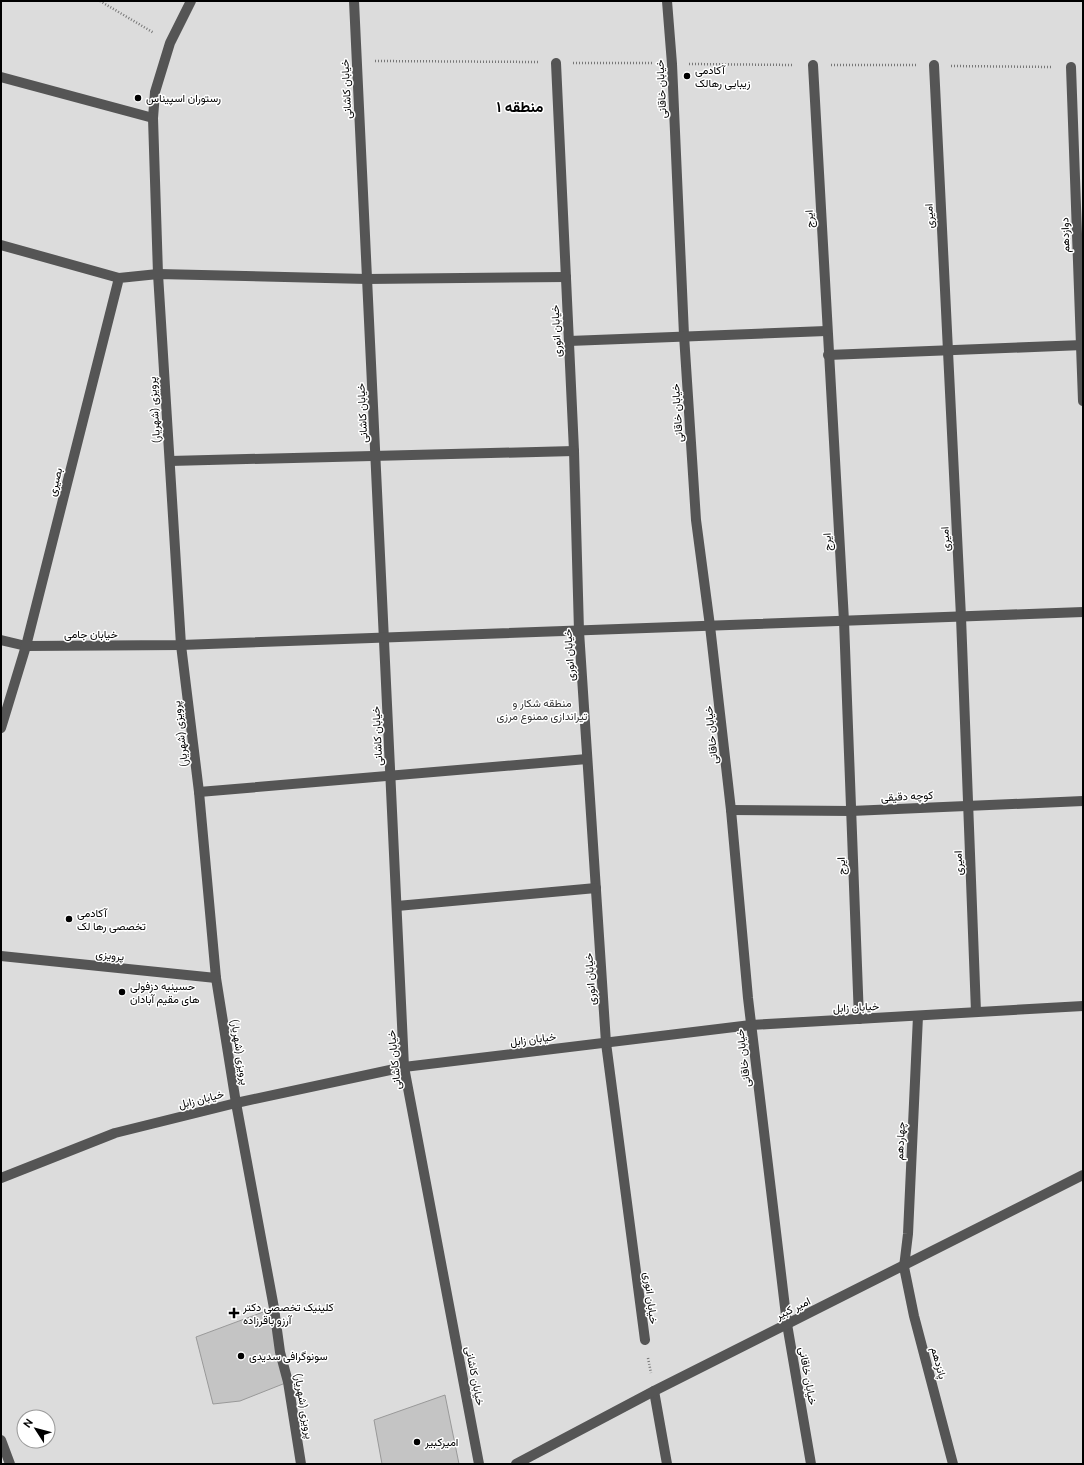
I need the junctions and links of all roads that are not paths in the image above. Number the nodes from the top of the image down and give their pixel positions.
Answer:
1 (191, 1) edge
2 (354, 1) edge
3 (667, 1) edge
4 (556, 63) road end
5 (813, 65) road end
6 (934, 65) road end
7 (1071, 67) road end
8 (1, 77) edge
9 (153, 118) junction
10 (1, 245) edge
11 (158, 274) junction
12 (566, 277) junction
13 (119, 278) junction
14 (367, 279) junction
15 (826, 331) junction
16 (684, 335) junction
17 (569, 341) junction
18 (1082, 345) edge
19 (948, 350) junction
20 (828, 355) junction
21 (1083, 401) edge
22 (574, 451) junction
23 (376, 456) junction
24 (170, 460) junction
25 (1083, 612) edge
26 (961, 617) junction
27 (844, 621) junction
28 (710, 626) junction
29 (579, 631) junction
30 (384, 638) junction
31 (1, 640) edge
32 (181, 645) junction
33 (26, 646) junction
34 (1, 728) edge
35 (588, 759) junction
36 (391, 776) junction
37 (199, 792) junction
38 (1083, 801) edge
39 (968, 805) junction
40 (731, 810) junction
41 (851, 811) junction
42 (596, 888) junction
43 (397, 906) junction
44 (1, 956) edge
45 (216, 978) junction
46 (1083, 1006) edge
47 (976, 1012) junction
48 (918, 1016) junction
49 (859, 1019) junction
50 (751, 1025) junction
51 (606, 1043) junction
52 (404, 1067) junction
53 (236, 1103) junction
54 (1083, 1175) edge
55 (1, 1178) edge
56 (904, 1267) junction
57 (787, 1324) junction
58 (645, 1340) road end
59 (654, 1391) junction
60 (1, 1440) edge
61 (10, 1464) edge
62 (301, 1464) edge
63 (479, 1464) edge
64 (516, 1464) edge
65 (667, 1464) edge
66 (811, 1464) edge
67 (953, 1464) edge

1 - 9 street, پرویزی (شهریار)
2 - 14 street, خیابان کاشانی
3 - 16 street, خیابان خاقانی
4 - 12 street, خیابان انوری
5 - 15 street, ایرج
6 - 19 street, امیری
7 - 18 street, دوازدهم
8 - 9 street
9 - 11 street, پرویزی (شهریار)
10 - 13 street
11 - 13 street
11 - 14 street
11 - 24 street, پرویزی (شهریار)
12 - 14 street
12 - 17 street, خیابان انوری
13 - 33 street, بصیری
14 - 23 street, خیابان کاشانی
15 - 16 street
15 - 20 street, ایرج
16 - 17 street
16 - 28 street, خیابان خاقانی
17 - 22 street, خیابان انوری
18 - 19 street
18 - 21 street, دوازدهم
19 - 20 street
19 - 26 street, امیری
20 - 27 street, ایرج
22 - 23 street
22 - 29 street, خیابان انوری
23 - 24 street
23 - 30 street, خیابان کاشانی
24 - 32 street, پرویزی (شهریار)
25 - 26 street, خیابان جامی
26 - 27 street, خیابان جامی
26 - 39 street, امیری
27 - 28 street, خیابان جامی
27 - 41 street, ایرج
28 - 29 street, خیابان جامی
28 - 40 street, خیابان خاقانی
29 - 30 street, خیابان جامی
29 - 35 street, خیابان انوری
30 - 32 street, خیابان جامی
30 - 36 street, خیابان کاشانی
31 - 33 street, خیابان جامی
32 - 33 street, خیابان جامی
32 - 37 street, پرویزی (شهریار)
33 - 34 street, بصیری
35 - 36 street
35 - 42 street, خیابان انوری
36 - 37 street
36 - 43 street, خیابان کاشانی
37 - 45 street, پرویزی (شهریار)
38 - 39 street, کوچه دقیقی
39 - 41 street, کوچه دقیقی
39 - 47 street, امیری
40 - 41 street, کوچه دقیقی
40 - 50 street, خیابان خاقانی
41 - 49 street, ایرج
42 - 43 street
42 - 51 street, خیابان انوری
43 - 52 street, خیابان کاشانی
44 - 45 street, پرویزی
45 - 53 street, پرویزی (شهریار)
46 - 47 street, خیابان زابل
47 - 48 street, خیابان زابل
48 - 49 street, خیابان زابل
48 - 56 street, چهاردهم
49 - 50 street, خیابان زابل
50 - 51 street, خیابان زابل
50 - 57 street, خیابان خاقانی
51 - 52 street, خیابان زابل
51 - 58 street, خیابان انوری
52 - 53 street, خیابان زابل
52 - 63 street, خیابان کاشانی
53 - 55 street, خیابان زابل
53 - 62 street, پرویزی (شهریار)
54 - 56 street, امیر کبیر
56 - 57 street, امیر کبیر
56 - 67 street, پانزدهم
57 - 59 street, امیر کبیر
57 - 66 street, خیابان خاقانی
59 - 64 street, امیر کبیر
59 - 65 street
60 - 61 street

